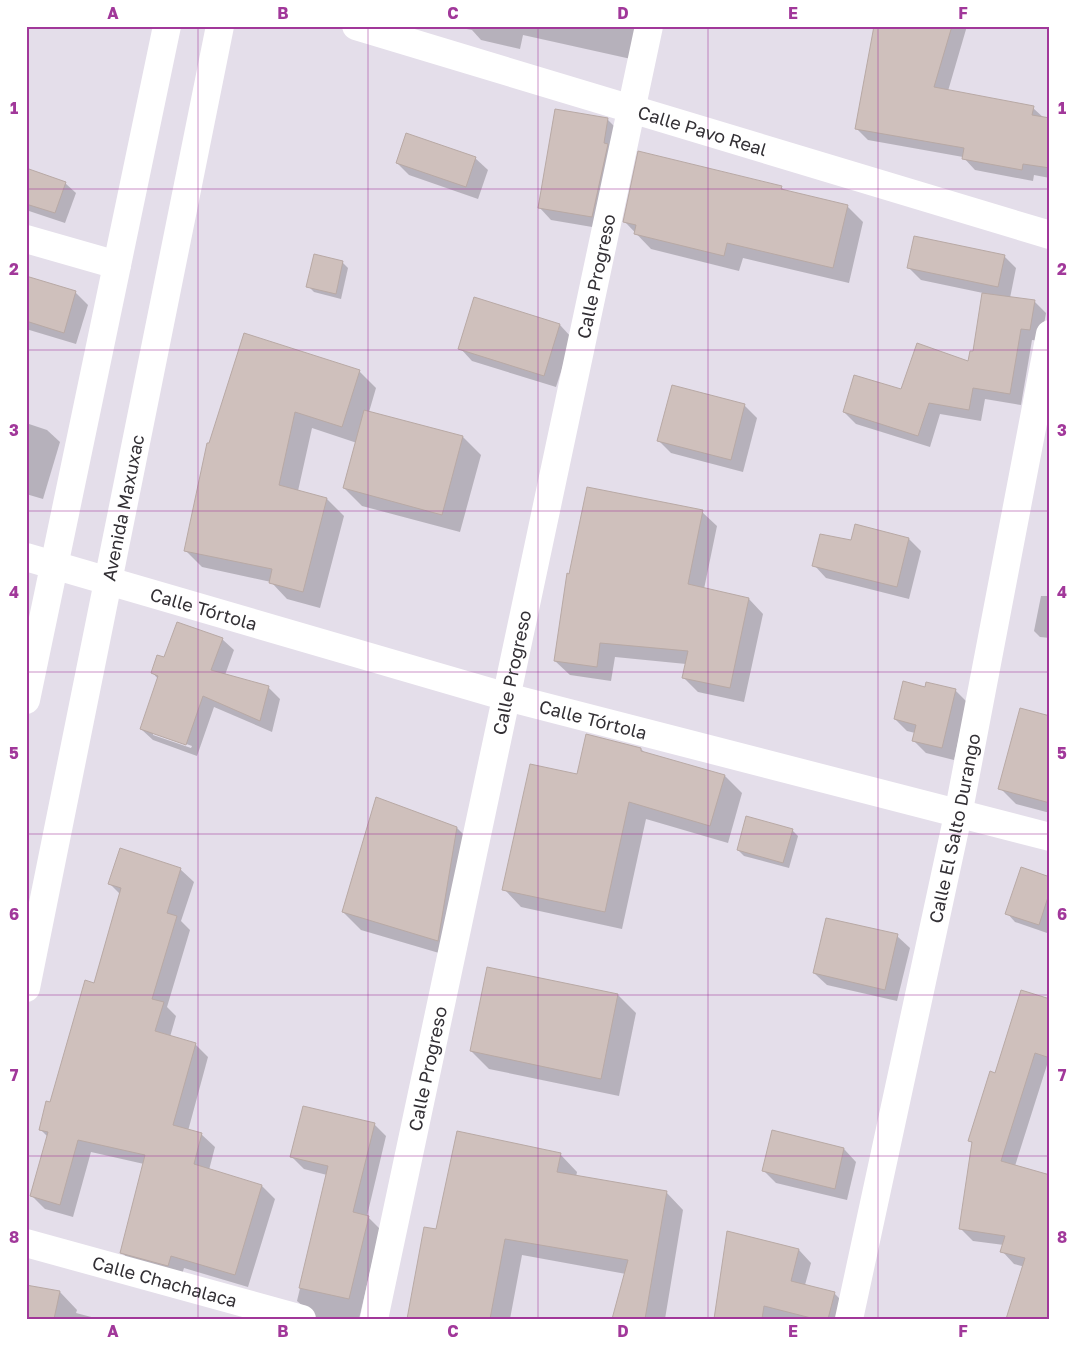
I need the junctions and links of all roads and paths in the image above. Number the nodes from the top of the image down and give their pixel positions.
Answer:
1 (167, 26) edge
2 (220, 26) edge
3 (356, 26) edge
4 (649, 26) edge
5 (632, 111) junction
6 (1050, 235) edge
7 (26, 238) edge
8 (117, 265) junction
9 (1050, 334) edge
10 (26, 557) edge
11 (55, 565) junction
12 (108, 580) junction
13 (507, 697) junction
14 (26, 700) edge
15 (958, 815) junction
16 (1050, 837) edge
17 (26, 988) edge
18 (26, 1243) edge
19 (302, 1319) edge
20 (374, 1319) edge
21 (849, 1319) edge

1 - 8 street
2 - 12 street, Avenida Maxuxac
3 - 5 street, Calle Pavo Real
4 - 5 street, Calle Progreso
5 - 6 street, Calle Pavo Real
5 - 13 street, Calle Progreso
7 - 8 street
8 - 11 street
9 - 15 street, Calle El Salto Durango
10 - 11 street, Calle Tórtola
11 - 12 street, Calle Tórtola
11 - 14 street
12 - 13 street, Calle Tórtola
12 - 17 street, Avenida Maxuxac
13 - 15 street, Calle Tórtola
13 - 20 street, Calle Progreso
15 - 16 street, Calle Tórtola
15 - 21 street, Calle El Salto Durango
18 - 19 street, Calle Chachalaca

